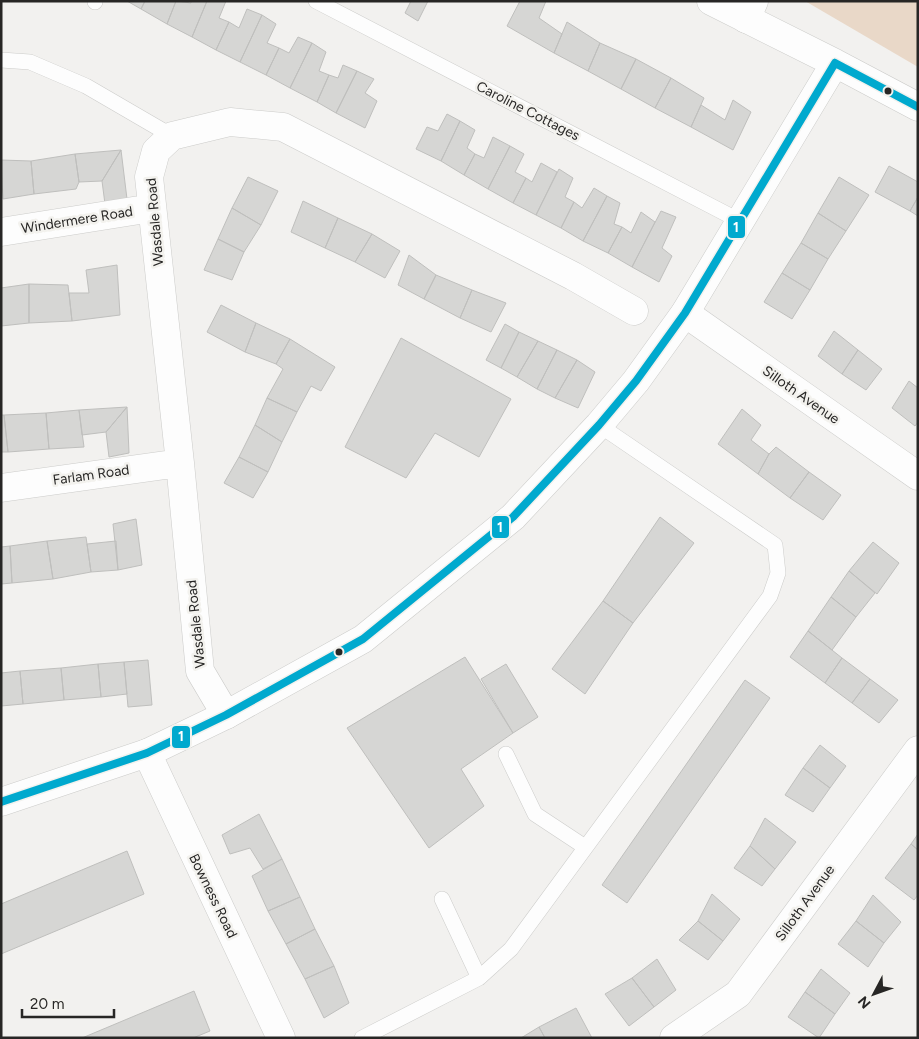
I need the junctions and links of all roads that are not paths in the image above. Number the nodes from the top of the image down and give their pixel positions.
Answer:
1 (316, 1) edge
2 (711, 1) edge
3 (750, 10) edge
4 (1, 60) edge
5 (835, 63) junction
6 (918, 107) edge
7 (172, 136) junction
8 (152, 208) junction
9 (740, 221) junction
10 (1, 232) edge
11 (634, 311) dead end
12 (685, 313) junction
13 (599, 425) junction
14 (180, 463) junction
15 (918, 476) edge
16 (1, 488) edge
17 (226, 715) junction
18 (918, 750) edge
19 (147, 753) junction
20 (506, 754) dead end
21 (1, 802) edge
22 (585, 848) junction
23 (442, 899) dead end
24 (478, 978) junction
25 (281, 1038) edge
26 (362, 1038) edge
27 (674, 1038) edge

1 - 9 lane, Caroline Cottages
2 - 3 street
3 - 5 street
4 - 7 lane
5 - 6 street
5 - 9 street
7 - 8 street, Wasdale Road
7 - 11 street
8 - 10 street, Windermere Road
8 - 14 street, Wasdale Road
9 - 12 street
12 - 13 street
12 - 15 street, Silloth Avenue
13 - 17 street
13 - 22 lane
14 - 16 street, Farlam Road
14 - 17 street, Wasdale Road
17 - 19 street
18 - 27 street, Silloth Avenue
19 - 21 street
19 - 25 street, Bowness Road
20 - 22 lane
22 - 24 lane
23 - 24 lane
24 - 26 lane

